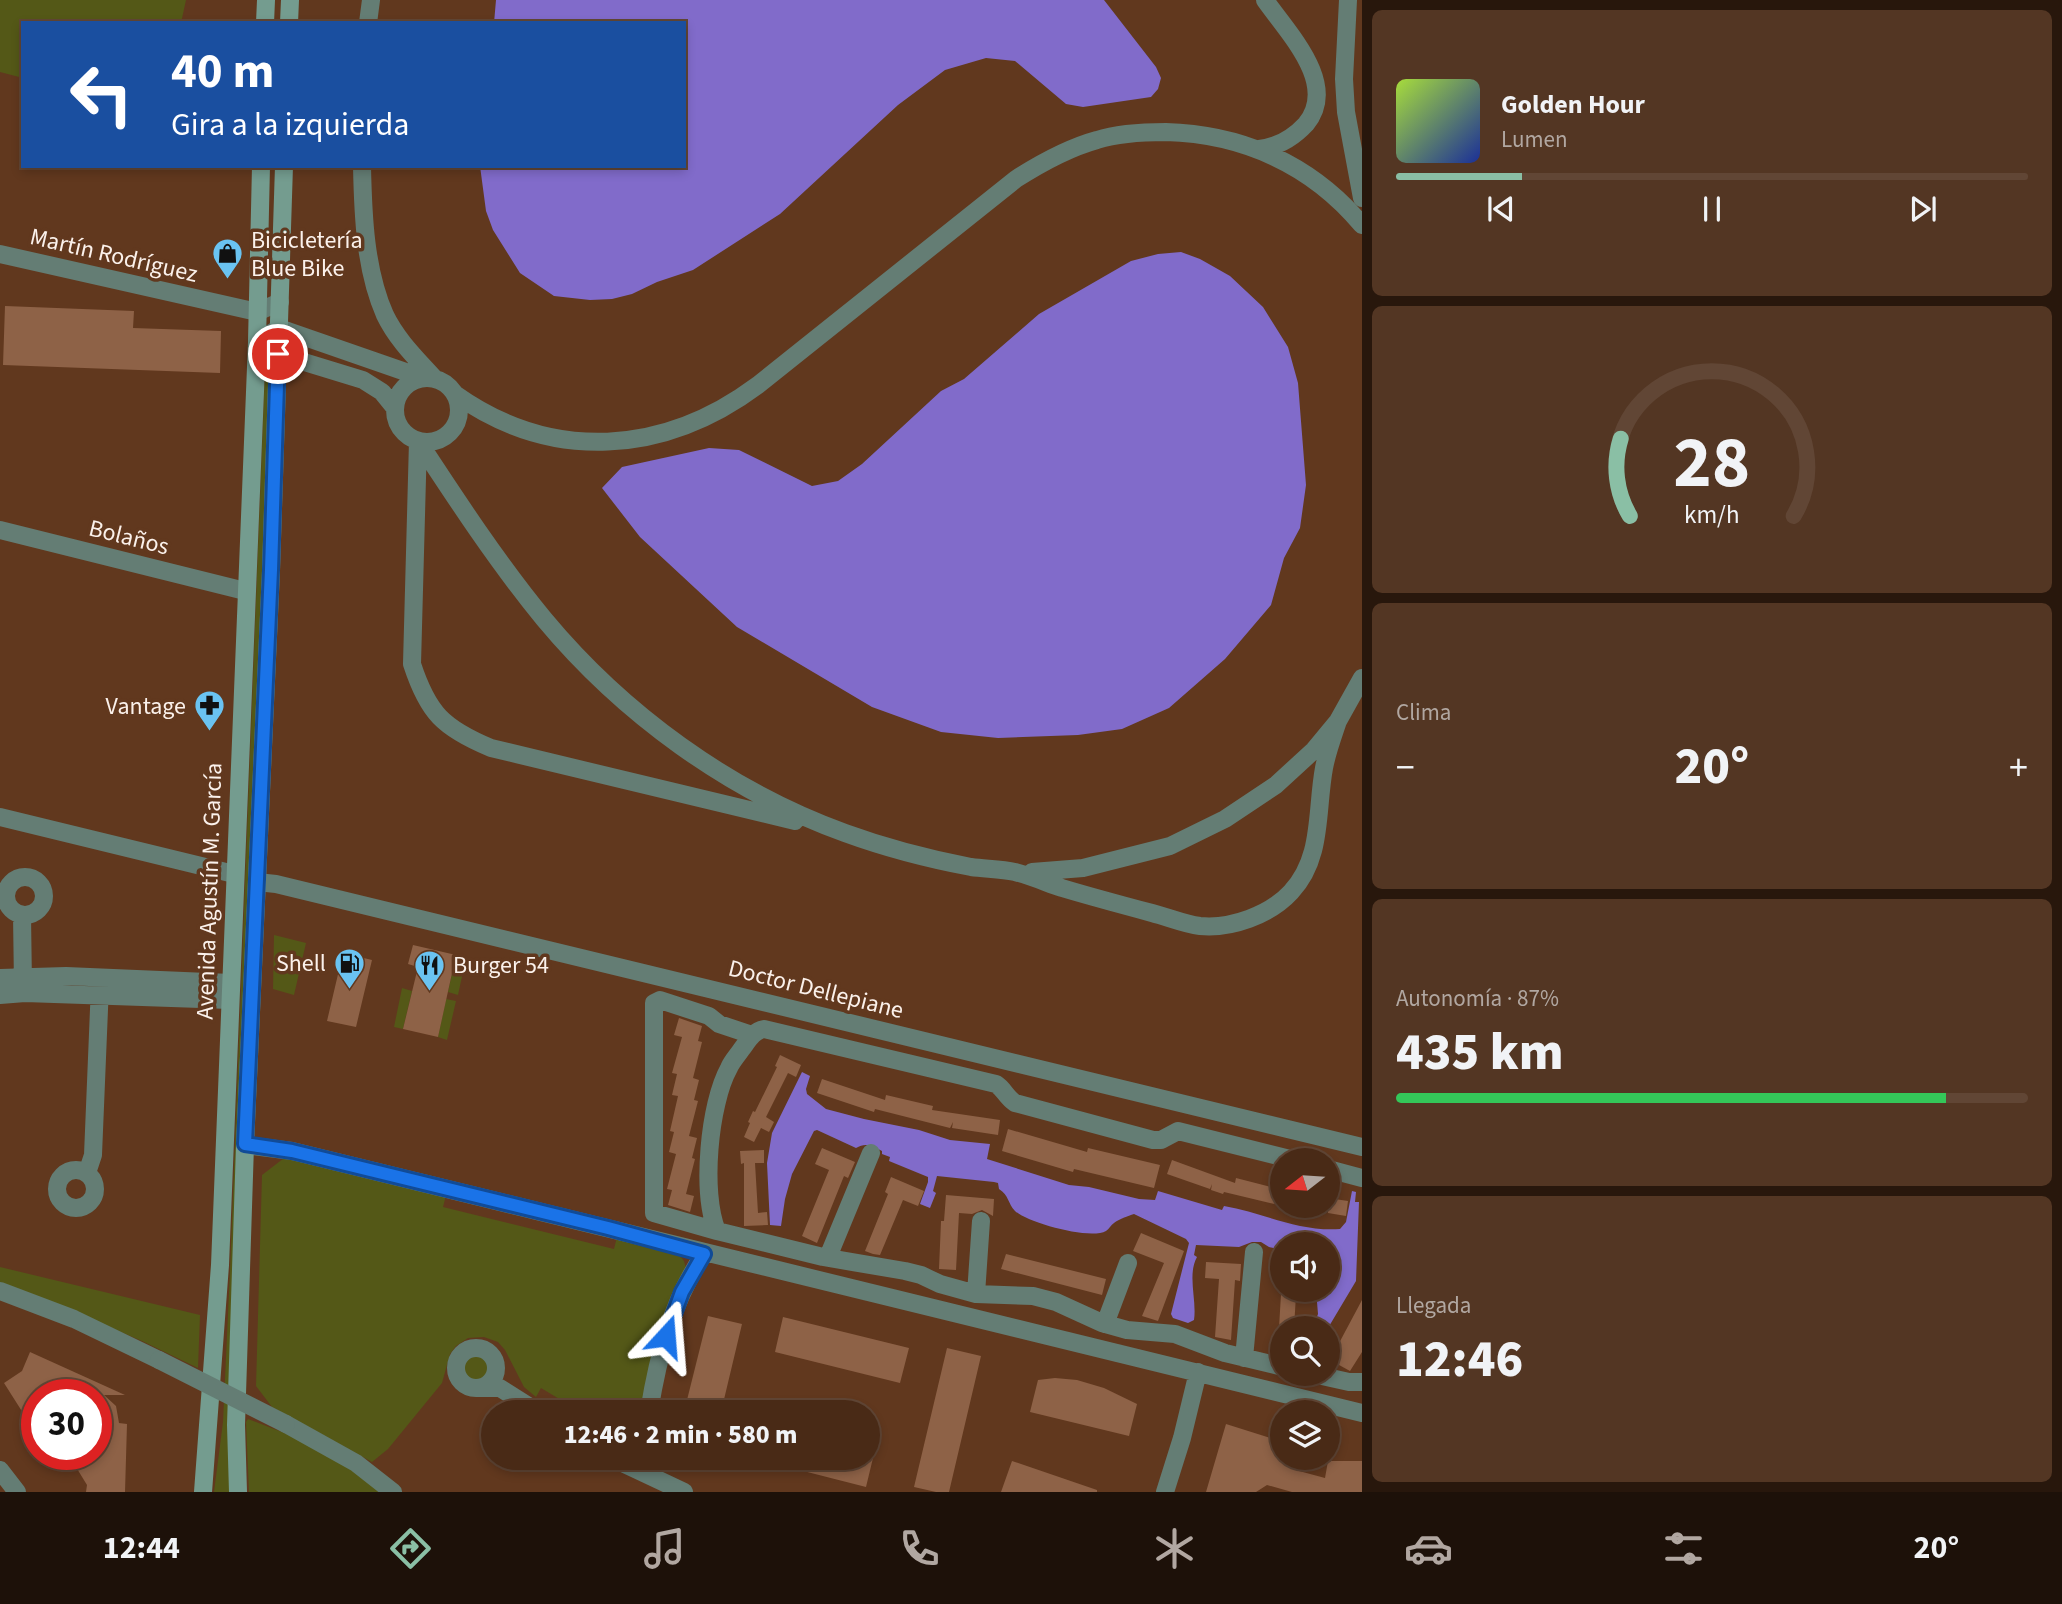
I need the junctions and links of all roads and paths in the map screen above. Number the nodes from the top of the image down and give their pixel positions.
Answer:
1 (266, 0) edge
2 (290, 0) edge
3 (372, 0) edge
4 (1265, 0) edge
5 (1348, 0) edge
6 (265, 21) edge
7 (289, 21) edge
8 (368, 21) edge
9 (1318, 89) junction
10 (1345, 93) junction
11 (1259, 149) junction
12 (261, 168) edge
13 (284, 168) edge
14 (362, 168) edge
15 (1362, 198) edge
16 (1362, 225) edge
17 (0, 254) edge
18 (280, 302) junction
19 (257, 312) junction
20 (279, 328) junction
21 (257, 342) junction
22 (324, 343) junction
23 (278, 354) junction
24 (320, 367) junction
25 (429, 378) junction
26 (455, 394) junction
27 (394, 408) junction
28 (418, 441) junction
29 (449, 488) junction
30 (416, 494) junction
31 (0, 530) edge
32 (246, 591) junction
33 (1362, 678) edge
34 (1338, 720) junction
35 (712, 767) junction
36 (1297, 768) junction
37 (1322, 789) junction
38 (695, 796) junction
39 (0, 817) edge
40 (842, 832) junction
41 (1092, 866) junction
42 (1015, 872) junction
43 (234, 874) junction
44 (257, 882) junction
45 (1091, 897) junction
46 (22, 915) dead end
47 (0, 978) edge
48 (23, 984) junction
49 (100, 987) junction
50 (230, 992) junction
51 (0, 995) edge
52 (752, 1035) junction
53 (245, 1144) junction
54 (1362, 1147) edge
55 (871, 1153) dead end
56 (1270, 1154) edge
57 (1340, 1172) edge
58 (87, 1173) dead end
59 (1362, 1178) edge
60 (981, 1220) dead end
61 (717, 1231) junction
62 (1254, 1252) dead end
63 (704, 1254) junction
64 (828, 1257) junction
65 (1128, 1263) dead end
66 (0, 1291) edge
67 (976, 1294) junction
68 (1105, 1324) junction
69 (1244, 1358) junction
70 (1270, 1364) edge
71 (496, 1367) junction
72 (1198, 1372) junction
73 (1340, 1380) edge
74 (1362, 1382) edge
75 (478, 1388) junction
76 (512, 1394) junction
77 (521, 1400) edge
78 (651, 1400) edge
79 (1362, 1413) edge
80 (0, 1469) edge
81 (650, 1470) edge
82 (17, 1492) edge
83 (203, 1492) edge
84 (238, 1492) edge
85 (393, 1492) edge
86 (684, 1492) edge
87 (1164, 1492) edge

1 - 6 main road
2 - 7 main road
3 - 8 street
4 - 9 street
5 - 10 street
9 - 10 street
9 - 11 street
10 - 15 street
11 - 16 street
11 - 26 street
12 - 19 main road, Avenida Agustín M. García
13 - 18 main road, Avenida Agustín M. García
14 - 25 street
17 - 19 street, Martín Rodríguez
18 - 19 street
18 - 20 main road, Avenida Agustín M. García
19 - 21 main road, Avenida Agustín M. García
20 - 21 street
20 - 22 street
20 - 23 main road, Avenida Agustín M. García
21 - 32 main road, Avenida Agustín M. García
22 - 24 street
22 - 25 street
23 - 24 street
23 - 44 main road, Avenida Agustín M. García
24 - 27 street
25 - 26 street
25 - 27 street
26 - 28 street
27 - 28 street
28 - 29 street
28 - 30 street
29 - 30 street
29 - 35 street
30 - 38 street
31 - 32 street, Bolaños
32 - 43 main road, Avenida Agustín M. García
33 - 34 street
34 - 36 street
34 - 37 street
35 - 38 street
35 - 40 street
36 - 37 street
36 - 41 street
37 - 45 street
38 - 40 street
39 - 43 street
40 - 42 street
41 - 42 street
41 - 45 street
42 - 45 street
43 - 50 main road, Avenida Agustín M. García
44 - 53 main road, Avenida Agustín M. García
44 - 54 street, Doctor Dellepiane
46 - 48 street
47 - 48 street
48 - 49 street
48 - 51 street
49 - 50 street
49 - 58 street
50 - 83 main road, Avenida Agustín M. García
52 - 56 street
52 - 61 street
52 - 61 street
53 - 63 street
53 - 84 main road, Avenida Agustín M. García
55 - 64 street
57 - 59 street
60 - 67 street
61 - 64 street
62 - 69 street
63 - 72 street
63 - 78 street
64 - 67 street
65 - 68 street
66 - 85 street, bridge
67 - 68 street
68 - 69 street
69 - 70 street
71 - 75 street
71 - 75 street
71 - 76 street
72 - 79 street
72 - 87 street
73 - 74 street
75 - 76 street
76 - 77 street
80 - 82 street
81 - 86 street

